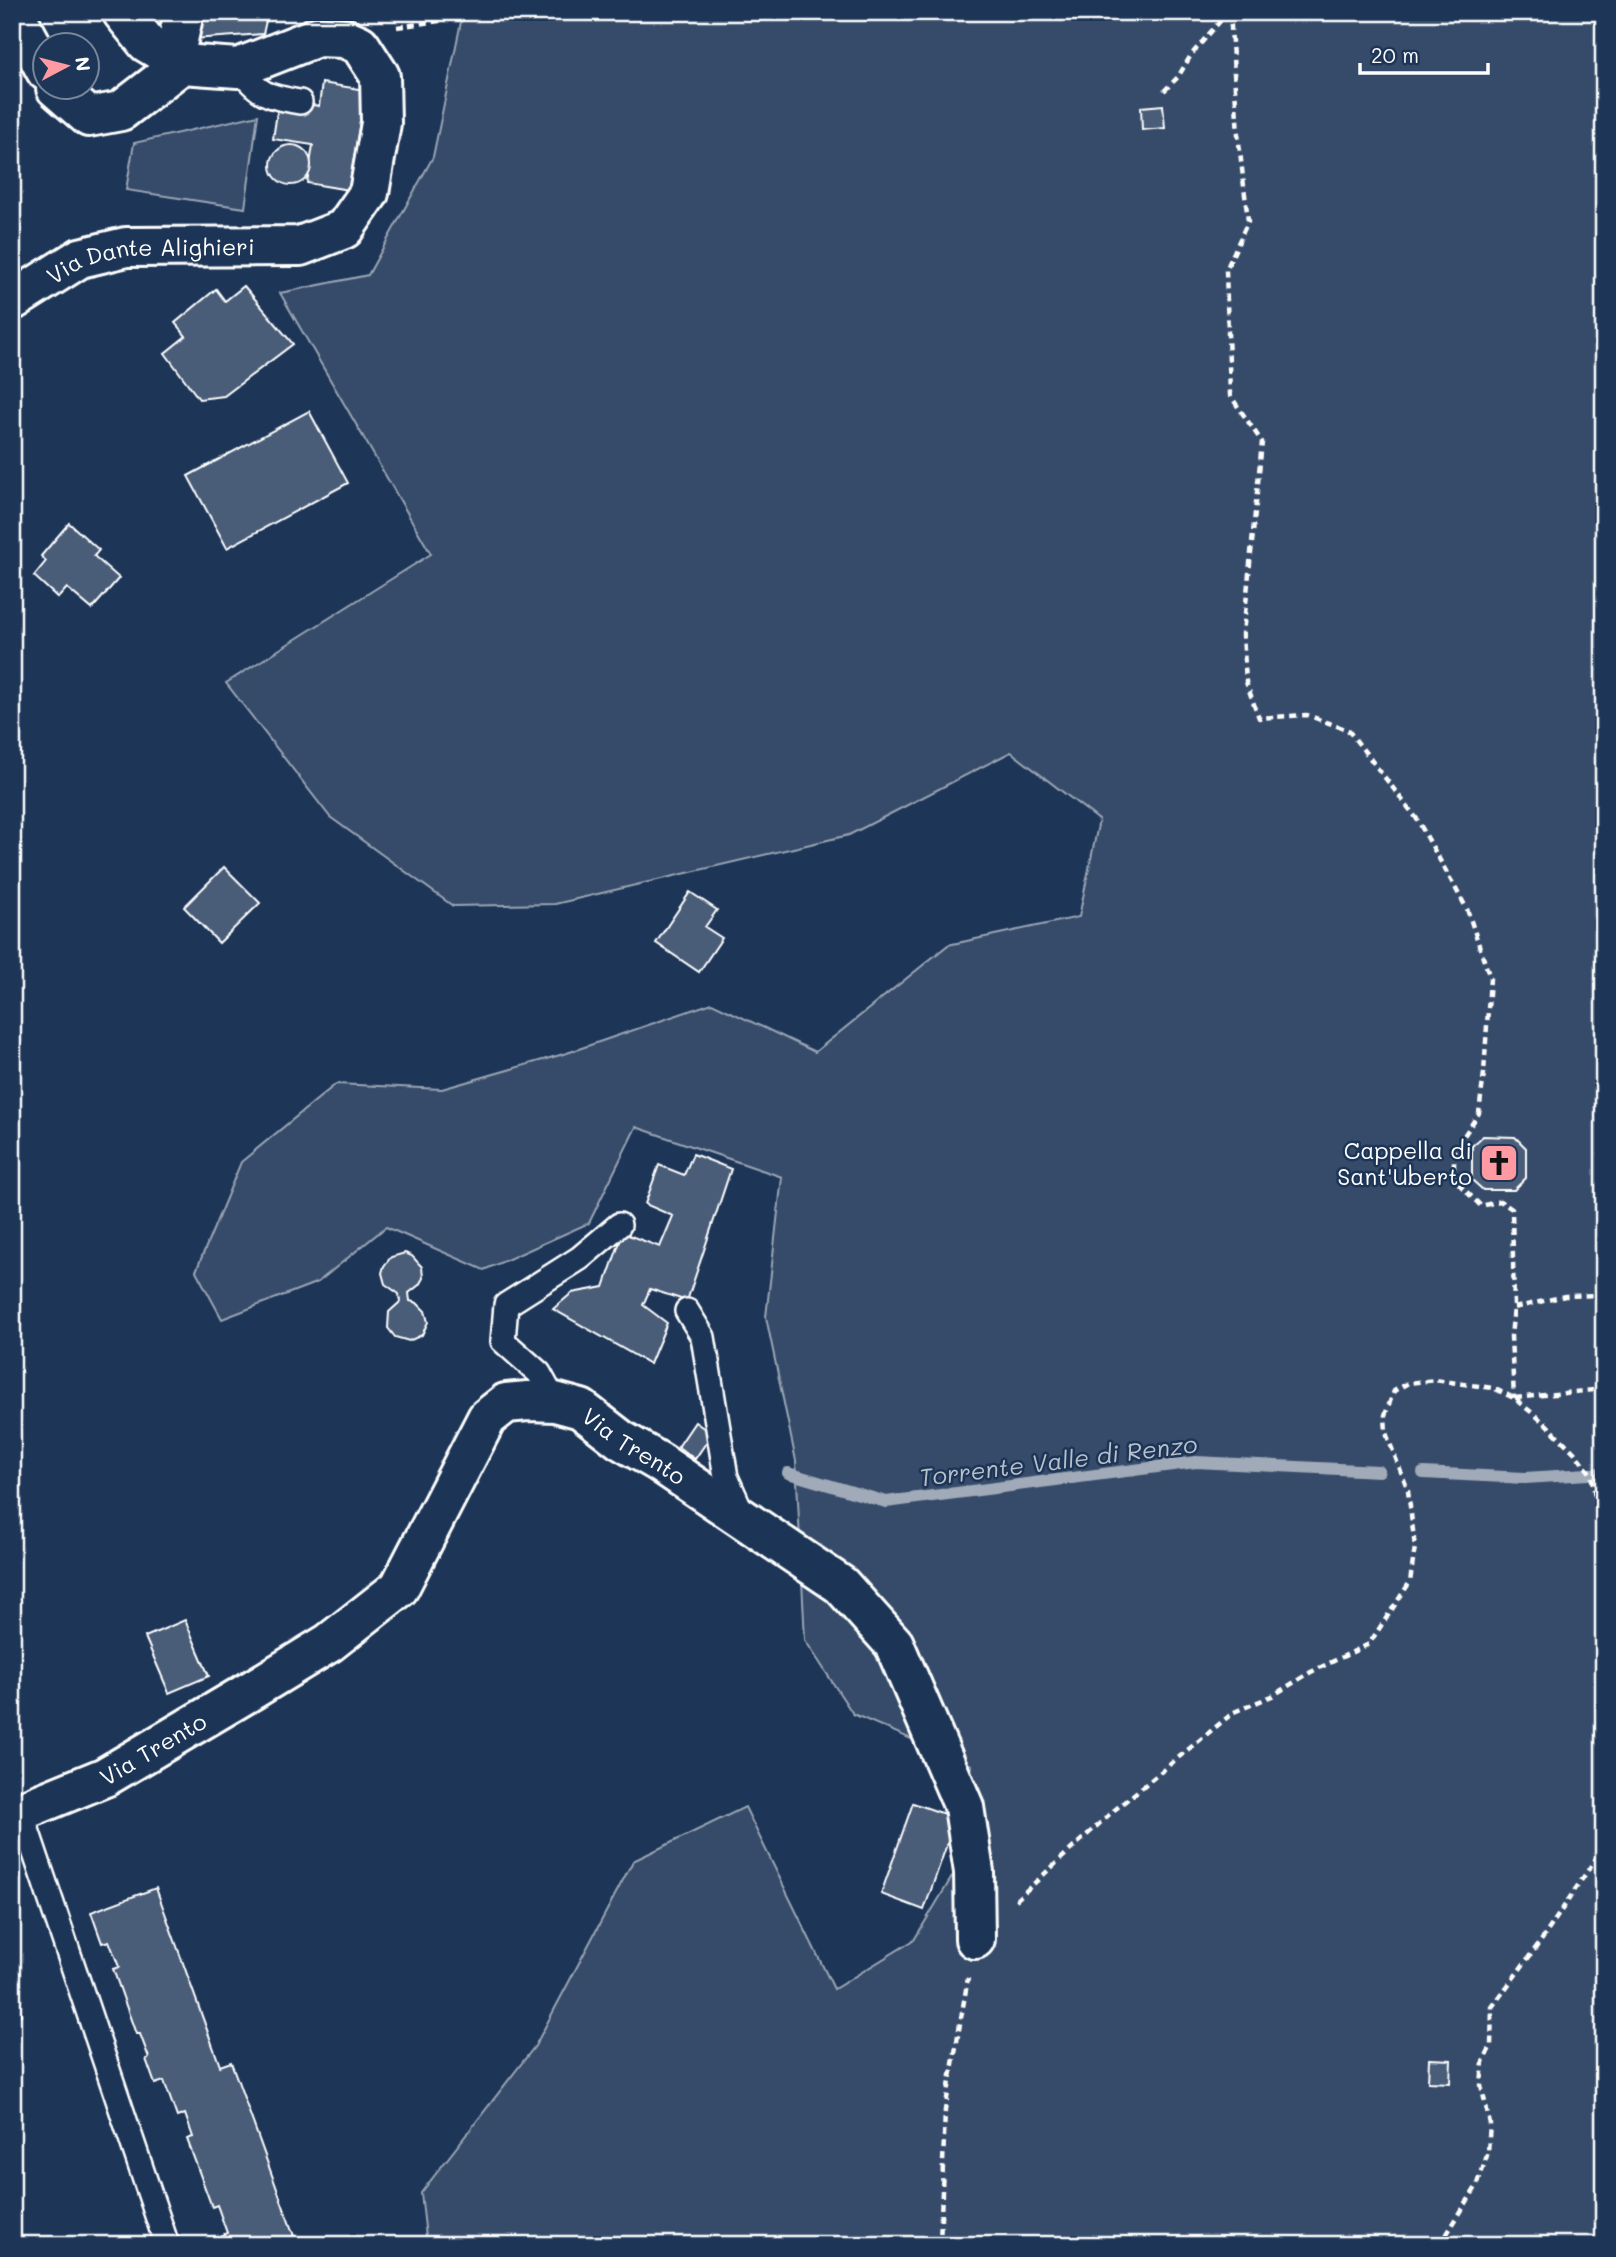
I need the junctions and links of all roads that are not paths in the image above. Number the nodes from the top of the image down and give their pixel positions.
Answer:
1 (14, 12) edge
2 (122, 12) edge
3 (184, 12) edge
4 (32, 45) edge
5 (178, 61) junction
6 (238, 68) junction
7 (72, 102) edge
8 (300, 102) dead end
9 (12, 301) edge
10 (619, 1225) dead end
11 (687, 1311) dead end
12 (555, 1402) junction
13 (746, 1521) junction
14 (16, 1814) edge
15 (975, 1940) road end
16 (167, 2245) edge

1 - 4 street
2 - 5 street
3 - 5 street
5 - 6 street
5 - 7 street
6 - 8 lane
6 - 9 street, Via Dante Alighieri
10 - 12 lane
11 - 13 lane
12 - 13 street, Via Trento
12 - 14 street, Via Trento
13 - 15 street, Via Trento
14 - 16 lane

